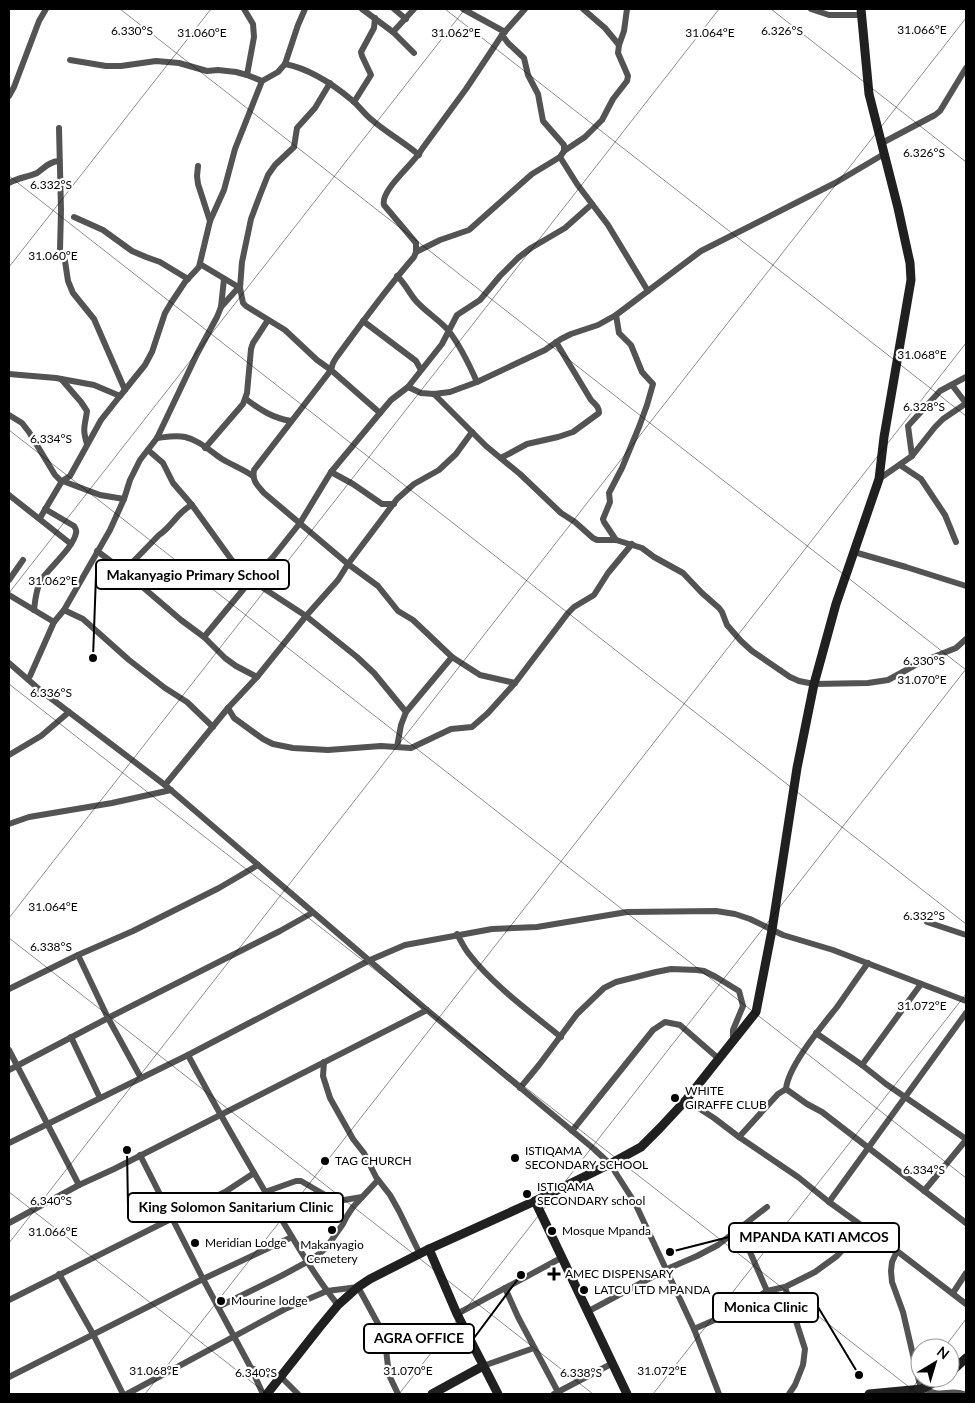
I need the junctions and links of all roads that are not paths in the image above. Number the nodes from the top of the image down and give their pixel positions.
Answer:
1 (46, 9) edge
2 (244, 9) edge
3 (305, 9) edge
4 (394, 9) edge
5 (414, 9) edge
6 (464, 9) edge
7 (524, 9) edge
8 (583, 9) edge
9 (627, 9) edge
10 (811, 9) edge
11 (366, 10) edge
12 (862, 12) edge
13 (375, 18) junction
14 (406, 19) junction
15 (393, 32) junction
16 (504, 34) junction
17 (619, 46) junction
18 (414, 53) dead end
19 (70, 60) dead end
20 (285, 64) junction
21 (966, 68) edge
22 (247, 75) junction
23 (262, 81) junction
24 (330, 83) junction
25 (9, 96) edge
26 (354, 102) junction
27 (59, 128) dead end
28 (882, 143) junction
29 (562, 154) junction
30 (884, 154) junction
31 (419, 155) junction
32 (59, 161) junction
33 (198, 166) dead end
34 (9, 183) edge
35 (592, 204) junction
36 (74, 217) dead end
37 (210, 221) junction
38 (416, 252) junction
39 (200, 264) junction
40 (397, 276) junction
41 (188, 279) junction
42 (224, 279) junction
43 (239, 288) junction
44 (648, 291) junction
45 (221, 306) junction
46 (616, 315) junction
47 (268, 320) junction
48 (363, 321) junction
49 (450, 332) junction
50 (556, 342) junction
51 (331, 370) junction
52 (421, 370) junction
53 (9, 374) edge
54 (966, 377) edge
55 (62, 380) junction
56 (476, 382) junction
57 (952, 385) junction
58 (408, 387) junction
59 (125, 390) junction
60 (434, 394) junction
61 (120, 396) junction
62 (246, 399) junction
63 (380, 413) junction
64 (9, 415) edge
65 (280, 419) junction
66 (291, 421) junction
67 (472, 432) junction
68 (281, 434) junction
69 (157, 438) junction
70 (87, 444) junction
71 (205, 448) junction
72 (148, 450) junction
73 (912, 456) junction
74 (501, 458) junction
75 (900, 465) junction
76 (332, 472) junction
77 (253, 476) junction
78 (879, 479) junction
79 (62, 481) junction
80 (9, 495) edge
81 (124, 499) junction
82 (394, 504) junction
83 (192, 505) junction
84 (45, 509) junction
85 (40, 518) junction
86 (300, 524) junction
87 (616, 540) junction
88 (956, 542) dead end
89 (71, 544) junction
90 (632, 544) junction
91 (97, 551) junction
92 (854, 552) junction
93 (23, 560) dead end
94 (348, 564) junction
95 (124, 571) junction
96 (9, 580) edge
97 (251, 580) junction
98 (966, 586) edge
99 (9, 595) edge
100 (34, 610) junction
101 (64, 610) junction
102 (306, 616) junction
103 (54, 622) junction
104 (204, 637) junction
105 (966, 639) edge
106 (452, 657) junction
107 (9, 663) edge
108 (30, 676) dead end
109 (256, 677) junction
110 (516, 683) junction
111 (814, 684) junction
112 (228, 708) junction
113 (69, 712) junction
114 (406, 712) junction
115 (213, 727) junction
116 (397, 747) junction
117 (9, 755) edge
118 (165, 785) junction
119 (171, 790) junction
120 (9, 824) edge
121 (258, 865) junction
122 (312, 913) junction
123 (928, 922) dead end
124 (772, 930) junction
125 (457, 934) junction
126 (966, 935) edge
127 (78, 954) junction
128 (370, 960) junction
129 (868, 963) junction
130 (921, 984) junction
131 (9, 989) edge
132 (966, 1001) edge
133 (427, 1010) junction
134 (966, 1013) edge
135 (108, 1018) junction
136 (816, 1033) junction
137 (71, 1037) junction
138 (561, 1037) junction
139 (733, 1042) junction
140 (9, 1050) edge
141 (188, 1055) junction
142 (720, 1059) junction
143 (324, 1062) junction
144 (862, 1065) junction
145 (17, 1066) junction
146 (9, 1070) edge
147 (141, 1078) junction
148 (520, 1088) junction
149 (786, 1088) junction
150 (100, 1098) junction
151 (905, 1098) junction
152 (686, 1100) junction
153 (222, 1114) junction
154 (48, 1124) junction
155 (572, 1131) junction
156 (738, 1137) junction
157 (966, 1140) edge
158 (9, 1144) edge
159 (869, 1148) junction
160 (140, 1156) junction
161 (610, 1164) junction
162 (254, 1173) junction
163 (378, 1180) junction
164 (80, 1185) junction
165 (924, 1191) junction
166 (265, 1192) junction
167 (362, 1197) junction
168 (535, 1201) junction
169 (829, 1202) junction
170 (767, 1207) dead end
171 (172, 1217) junction
172 (9, 1222) edge
173 (966, 1223) edge
174 (864, 1227) junction
175 (740, 1229) junction
176 (292, 1237) junction
177 (429, 1249) junction
178 (897, 1250) junction
179 (420, 1254) junction
180 (562, 1258) junction
181 (307, 1262) junction
182 (667, 1269) junction
183 (966, 1273) edge
184 (59, 1274) junction
185 (203, 1279) junction
186 (358, 1287) junction
187 (785, 1287) junction
188 (504, 1288) junction
189 (327, 1291) junction
190 (767, 1292) junction
191 (953, 1293) junction
192 (9, 1300) edge
193 (966, 1304) edge
194 (338, 1305) junction
195 (218, 1307) junction
196 (587, 1312) junction
197 (458, 1314) junction
198 (694, 1329) junction
199 (93, 1334) junction
200 (234, 1337) junction
201 (534, 1348) junction
202 (614, 1363) junction
203 (484, 1366) junction
204 (251, 1368) junction
205 (9, 1377) edge
206 (281, 1377) junction
207 (923, 1390) edge
208 (556, 1393) edge
209 (125, 1394) edge
210 (263, 1394) edge
211 (267, 1394) edge
212 (298, 1394) edge
213 (398, 1394) edge
214 (432, 1394) edge
215 (498, 1394) edge
216 (627, 1394) edge
217 (719, 1394) edge
218 (789, 1394) edge
219 (869, 1394) edge
220 (964, 1394) edge

1 - 25 street
2 - 22 street
3 - 20 street
4 - 14 street
5 - 14 street
6 - 16 street
7 - 16 street
8 - 17 street
9 - 17 street
10 - 12 street
11 - 13 street
12 - 28 street
13 - 15 street
13 - 26 street
14 - 15 street
15 - 18 street
16 - 29 street
16 - 31 street
17 - 29 street
19 - 22 street
20 - 23 street
20 - 24 street
21 - 28 street
22 - 23 street
23 - 37 street
24 - 26 street
24 - 43 street
26 - 31 street
27 - 32 street
28 - 30 street
29 - 35 street
29 - 38 street
30 - 44 street
30 - 78 street
31 - 38 street
32 - 34 street
32 - 59 street
33 - 37 street
35 - 44 street
35 - 49 street
36 - 41 street
37 - 39 street
38 - 40 street
39 - 41 street
39 - 42 street
40 - 48 street
40 - 49 street
41 - 59 street
42 - 43 street
42 - 45 street
43 - 45 street
43 - 47 street
44 - 46 street
45 - 69 street
46 - 50 street
46 - 87 street
47 - 51 street
47 - 62 street
48 - 51 street
48 - 52 street
49 - 52 street
49 - 56 street
50 - 56 street
50 - 74 street
51 - 63 street
51 - 66 street
52 - 58 street
53 - 55 street
54 - 57 street
55 - 61 street
55 - 70 street
56 - 60 street
57 - 73 street
57 - 73 street
58 - 60 street
58 - 63 street
59 - 61 street
60 - 67 street
61 - 70 street
62 - 65 street
62 - 71 street
63 - 76 street
64 - 79 street
65 - 66 street
65 - 68 street
66 - 68 street
67 - 74 street
67 - 82 street
68 - 77 street
69 - 71 street
69 - 72 street
70 - 79 street
71 - 77 street
72 - 81 street
72 - 83 street
73 - 75 street
74 - 87 street
75 - 78 street
75 - 88 street
76 - 82 street
76 - 86 street
77 - 86 street
78 - 92 street
79 - 81 street
79 - 84 street
80 - 85 street
81 - 91 street
82 - 94 street
83 - 95 street
83 - 97 street
84 - 85 street
84 - 89 street
85 - 89 street
86 - 94 street
86 - 97 street
87 - 90 street
89 - 100 street
90 - 110 street
90 - 111 street
91 - 95 street
91 - 101 street
92 - 98 street
92 - 111 street
93 - 96 street
94 - 102 street
94 - 106 street
95 - 104 street
97 - 102 street
97 - 104 street
99 - 100 street
100 - 103 street
101 - 103 street
101 - 115 street
102 - 109 street
102 - 114 street
103 - 108 street
104 - 109 street
105 - 111 street
106 - 110 street
106 - 114 street
107 - 113 street
109 - 112 street
110 - 116 street
111 - 124 street
112 - 115 street
112 - 116 street
113 - 117 street
113 - 118 street
114 - 116 street
115 - 118 street
118 - 119 street
119 - 120 street
119 - 121 street
121 - 122 street
121 - 127 street
122 - 128 street
122 - 135 street
123 - 126 street
124 - 125 street
124 - 129 street
124 - 139 street
125 - 128 street
125 - 138 street
127 - 131 street
127 - 135 street
128 - 133 street
128 - 141 street
129 - 130 street
129 - 136 street
130 - 132 street
130 - 144 street
133 - 143 street
133 - 148 street
134 - 151 street
135 - 137 street
135 - 147 street
136 - 144 street
136 - 149 street
137 - 145 street
137 - 150 street
138 - 139 street
138 - 148 street
139 - 142 street
140 - 145 street
141 - 147 street
141 - 153 street
142 - 152 street
142 - 155 street
143 - 153 street
143 - 163 street
144 - 151 street
145 - 146 street
145 - 154 street
147 - 150 street
148 - 155 street
149 - 156 street
149 - 159 street
150 - 154 street
151 - 157 street
151 - 159 street
152 - 156 street
152 - 161 street
153 - 160 street
153 - 162 street
154 - 158 street
154 - 164 street
155 - 161 street
156 - 169 street
157 - 165 street
159 - 165 street
159 - 169 street
160 - 164 street
160 - 171 street
161 - 168 street
161 - 182 street
162 - 166 street
162 - 171 street
163 - 167 street
163 - 179 street
164 - 172 street
165 - 173 street
166 - 167 street
166 - 176 street
167 - 181 street
168 - 177 street
168 - 180 street
169 - 174 street
170 - 175 street
171 - 184 street
171 - 185 street
174 - 178 street
174 - 187 street
175 - 182 street
175 - 190 street
176 - 181 street
176 - 185 street
177 - 179 street
177 - 197 street
178 - 191 street
178 - 207 street
179 - 186 street
180 - 188 street
180 - 196 street
181 - 189 street
181 - 195 street
182 - 196 street
182 - 198 street
183 - 191 street
184 - 192 street
184 - 199 street
185 - 195 street
185 - 199 street
186 - 189 street
186 - 194 street
186 - 213 street
187 - 190 street
187 - 218 street
188 - 197 street
188 - 201 street
189 - 194 street
189 - 200 street
190 - 198 street
191 - 193 street
194 - 206 street
195 - 200 street
196 - 202 street
197 - 203 street
198 - 217 street
199 - 205 street
199 - 209 street
200 - 204 street
200 - 209 street
201 - 203 street
201 - 208 street
202 - 208 street
202 - 216 street
203 - 214 street
203 - 215 street
204 - 206 street
204 - 210 street
206 - 211 street
206 - 212 street
207 - 219 street
207 - 220 street

